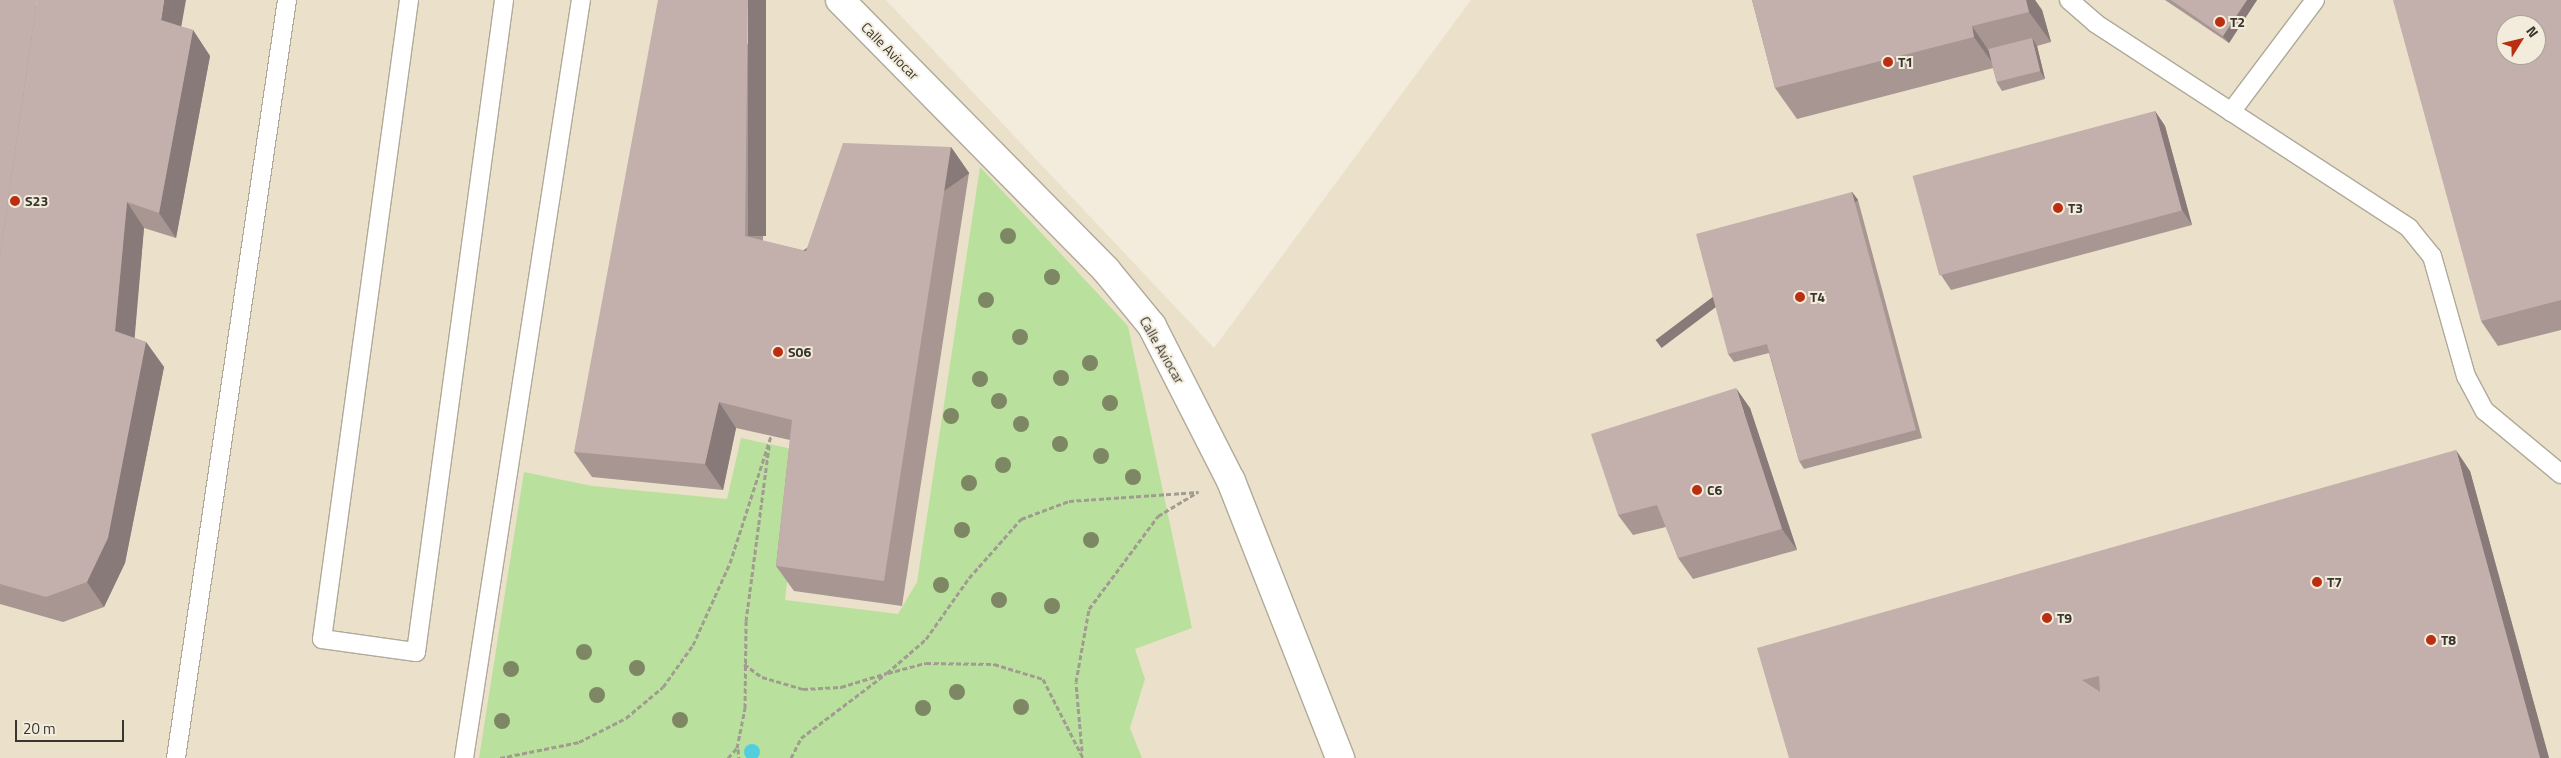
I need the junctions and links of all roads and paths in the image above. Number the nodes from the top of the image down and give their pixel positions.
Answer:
1 (287, 0) edge
2 (409, 0) edge
3 (504, 0) edge
4 (581, 0) edge
5 (840, 0) edge
6 (2069, 0) edge
7 (2315, 0) edge
8 (2232, 112) junction
9 (2561, 474) edge
10 (1231, 481) junction
11 (1200, 492) junction
12 (744, 664) junction
13 (887, 673) junction
14 (738, 748) junction
15 (1083, 756) edge
16 (176, 758) edge
17 (464, 758) edge
18 (500, 758) edge
19 (728, 758) edge
20 (738, 758) edge
21 (791, 758) edge
22 (1340, 758) edge

1 - 16 lane
2 - 3 lane
4 - 17 lane
5 - 10 street, Calle Aviocar
6 - 8 lane
7 - 8 lane
8 - 9 lane
10 - 11 path
10 - 22 street, Calle Aviocar
11 - 13 path
11 - 15 path
12 - 13 path
12 - 14 path
12 - 18 path
13 - 15 path
13 - 21 path
14 - 19 path
14 - 20 path

